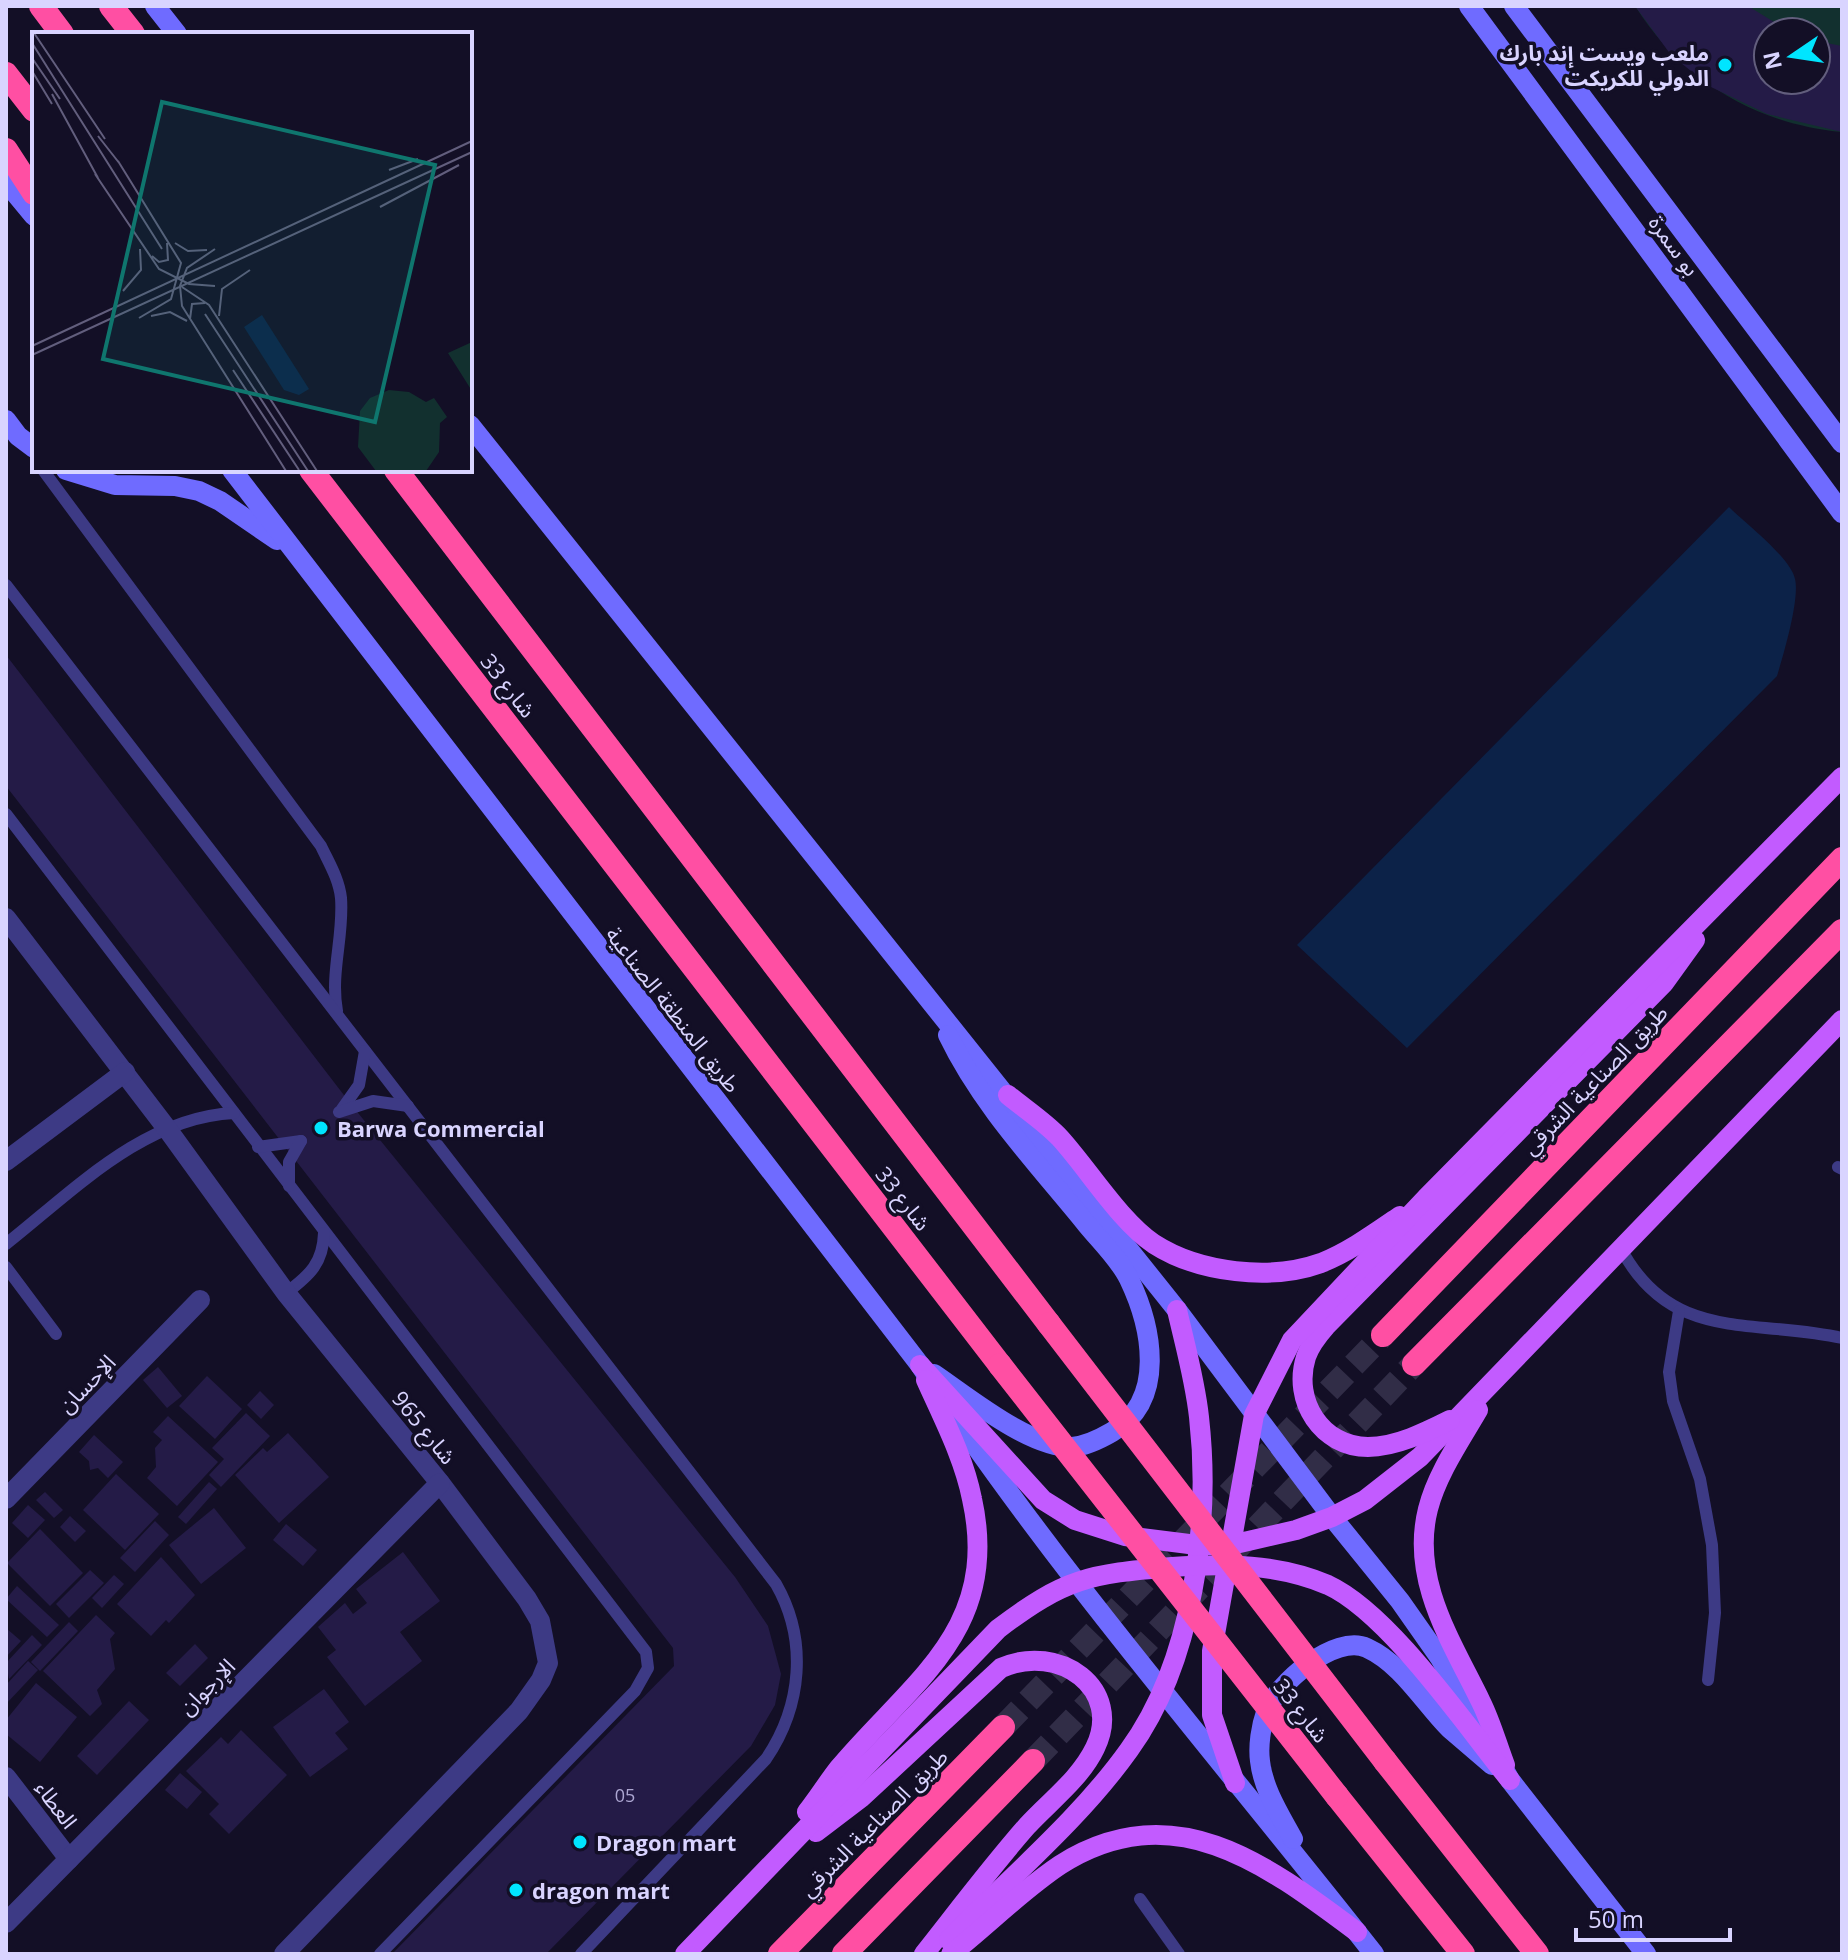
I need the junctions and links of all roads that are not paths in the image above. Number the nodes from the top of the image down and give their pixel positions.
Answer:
1 (41, 6) edge
2 (111, 6) edge
3 (155, 6) edge
4 (1469, 6) edge
5 (1514, 6) edge
6 (60, 32) edge
7 (131, 32) edge
8 (175, 32) edge
9 (6, 74) edge
10 (32, 107) edge
11 (6, 150) edge
12 (6, 182) edge
13 (32, 190) edge
14 (32, 214) edge
15 (472, 428) edge
16 (19, 435) edge
17 (1842, 443) edge
18 (32, 455) edge
19 (44, 472) edge
20 (73, 472) edge
21 (233, 472) edge
22 (313, 472) edge
23 (398, 472) edge
24 (1842, 513) edge
25 (294, 553) junction
26 (6, 585) edge
27 (1842, 777) edge
28 (6, 814) edge
29 (1842, 859) edge
30 (1730, 891) junction
31 (6, 918) edge
32 (1842, 931) edge
33 (934, 1006) junction
34 (338, 1016) junction
35 (1842, 1020) edge
36 (365, 1051) junction
37 (125, 1072) junction
38 (1008, 1095) junction
39 (408, 1106) junction
40 (234, 1113) junction
41 (168, 1130) junction
42 (258, 1147) junction
43 (6, 1161) edge
44 (289, 1186) junction
45 (1426, 1198) junction
46 (324, 1233) junction
47 (6, 1244) edge
48 (1620, 1247) junction
49 (6, 1267) edge
50 (286, 1293) junction
51 (200, 1300) dead end
52 (1177, 1310) junction
53 (1679, 1311) junction
54 (56, 1334) dead end
55 (1383, 1335) tunnel mouth
56 (1842, 1338) edge
57 (1414, 1364) tunnel mouth
58 (920, 1365) junction
59 (1492, 1385) junction
60 (1463, 1414) junction
61 (1254, 1415) junction
62 (440, 1483) junction
63 (6, 1499) edge
64 (1332, 1517) junction
65 (1231, 1545) junction
66 (1196, 1555) junction
67 (1228, 1566) junction
68 (1075, 1580) junction
69 (1708, 1680) dead end
70 (1163, 1689) junction
71 (1003, 1727) tunnel mouth
72 (1033, 1761) tunnel mouth
73 (6, 1777) edge
74 (1510, 1780) junction
75 (1235, 1783) junction
76 (69, 1859) junction
77 (1309, 1871) junction
78 (762, 1874) junction
79 (1140, 1899) dead end
80 (6, 1923) edge
81 (1357, 1932) junction
82 (284, 1954) edge
83 (380, 1954) edge
84 (581, 1954) edge
85 (685, 1954) edge
86 (780, 1954) edge
87 (844, 1954) edge
88 (924, 1954) edge
89 (935, 1954) edge
90 (951, 1954) edge
91 (1179, 1954) edge
92 (1374, 1954) edge
93 (1463, 1954) edge
94 (1537, 1954) edge
95 (1646, 1954) edge

1 - 6 highway
2 - 7 highway
3 - 8 street
4 - 24 street, بو سمرة
5 - 17 street, بو سمرة
9 - 10 highway
11 - 13 highway
12 - 14 street
15 - 33 street
16 - 18 lane
19 - 34 lane
20 - 25 street
21 - 25 street, طريق المنطقة الصناعية
22 - 93 highway, شارع 33, bridge
23 - 94 highway, شارع 33, bridge
25 - 58 street, طريق المنطقة الصناعية
26 - 34 lane
27 - 30 main road, طريق الصناعية الشرقي
28 - 40 lane
29 - 55 highway, طريق الصناعية الشرقي
30 - 45 main road, طريق الصناعية الشرقي
30 - 60 main road
31 - 37 street, شارع 965
32 - 57 highway
33 - 38 street
33 - 58 street
34 - 36 lane
35 - 48 main road
36 - 39 lane
36 - 39 lane
37 - 41 street, شارع 965
37 - 43 street
38 - 45 main road
38 - 52 street
39 - 84 lane
40 - 41 lane
40 - 42 lane
41 - 47 lane
41 - 50 street, شارع 965
42 - 44 lane
42 - 44 lane
44 - 46 lane
45 - 61 main road
46 - 50 lane
46 - 83 lane
48 - 53 lane
48 - 59 main road
49 - 54 lane
50 - 62 street, شارع 965
51 - 63 street, الإحسان
52 - 61 street
52 - 66 main road
53 - 56 lane
53 - 69 lane
58 - 66 main road
58 - 68 street, طريق المنطقة الصناعية
58 - 78 main road
59 - 60 main road
59 - 74 main road
60 - 64 main road
61 - 64 street
61 - 65 main road
62 - 76 street, الإرجوان
62 - 82 street, شارع 965
64 - 65 main road
64 - 74 street
65 - 66 main road
65 - 67 main road
66 - 67 main road
66 - 68 main road
66 - 70 main road
67 - 74 main road
67 - 75 main road
68 - 70 street
68 - 78 main road
70 - 75 street
70 - 89 main road
71 - 86 highway, طريق الصناعية الشرقي
72 - 87 highway
73 - 76 street, العطاء
74 - 77 street
74 - 95 street
75 - 77 street
76 - 80 street, الإرجوان
77 - 81 street
78 - 85 main road, طريق الصناعية الشرقي
78 - 88 main road
79 - 91 lane
81 - 90 main road
81 - 92 street

